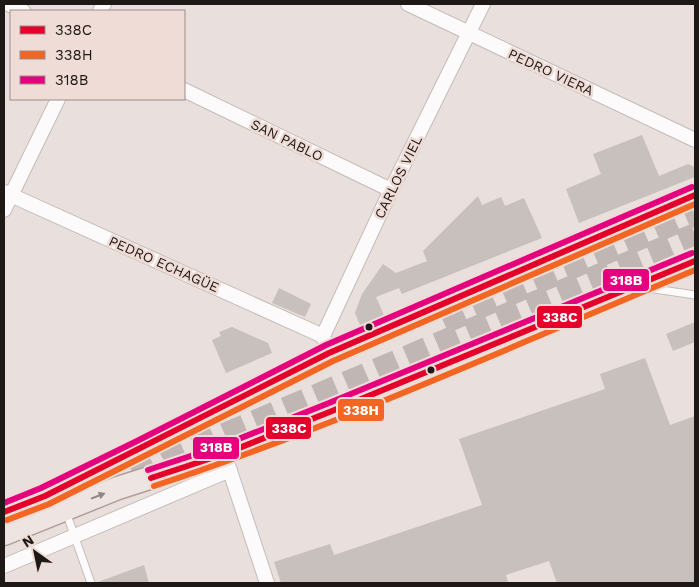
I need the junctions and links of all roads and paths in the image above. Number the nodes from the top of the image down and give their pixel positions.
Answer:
1 (8, 4) edge
2 (408, 4) edge
3 (483, 4) edge
4 (21, 10) edge
5 (469, 33) junction
6 (185, 90) edge
7 (57, 100) edge
8 (695, 140) edge
9 (390, 190) junction
10 (7, 193) edge
11 (695, 195) edge
12 (4, 210) edge
13 (695, 261) edge
14 (638, 286) junction
15 (695, 295) edge
16 (326, 344) junction
17 (227, 462) junction
18 (65, 509) junction
19 (4, 512) edge
20 (4, 534) edge
21 (75, 536) junction
22 (4, 566) edge
23 (91, 583) edge
24 (267, 583) edge

1 - 4 street
2 - 5 street, PEDRO VIERA
3 - 5 street, CARLOS VIEL
5 - 8 street, PEDRO VIERA
5 - 9 street, CARLOS VIEL
6 - 9 street, SAN PABLO
7 - 10 street
9 - 16 street, CARLOS VIEL
10 - 12 street
10 - 16 street, PEDRO ECHAGÜE
11 - 16 main road
13 - 14 main road
14 - 15 lane
14 - 17 main road
16 - 19 main road
18 -> 17 main road
17 - 21 street
17 - 24 street
18 - 20 main road
18 - 21 lane
21 - 22 street
21 - 23 lane

